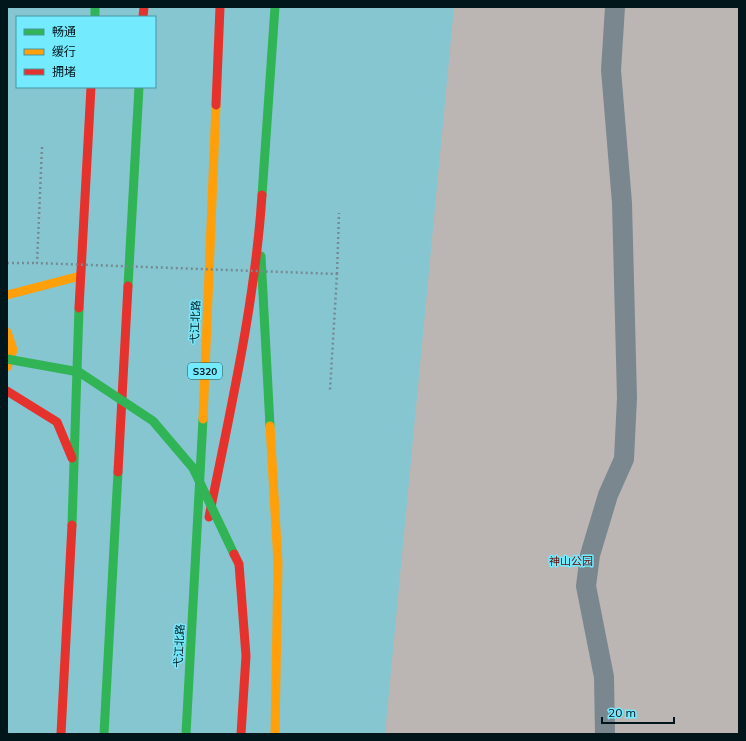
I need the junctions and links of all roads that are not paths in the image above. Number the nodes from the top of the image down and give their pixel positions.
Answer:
1 (220, 7) edge
2 (275, 7) edge
3 (615, 7) edge
4 (91, 88) edge
5 (139, 88) edge
6 (260, 228) junction
7 (80, 276) junction
8 (7, 295) edge
9 (7, 332) edge
10 (7, 360) edge
11 (7, 367) edge
12 (7, 391) edge
13 (75, 467) junction
14 (194, 595) junction
15 (61, 734) edge
16 (104, 734) edge
17 (186, 734) edge
18 (241, 734) edge
19 (275, 734) edge
20 (605, 734) edge

1 - 14 main road, 弋江北路 / S320
2 - 6 main road
3 - 20 street
4 - 7 main road
5 - 16 main road
6 - 14 main road
6 - 19 main road
7 - 8 main road
7 - 13 main road
9 - 11 main road
10 - 18 main road, bridge
12 - 13 main road
13 - 15 main road
14 - 17 main road, 弋江北路 / S320

